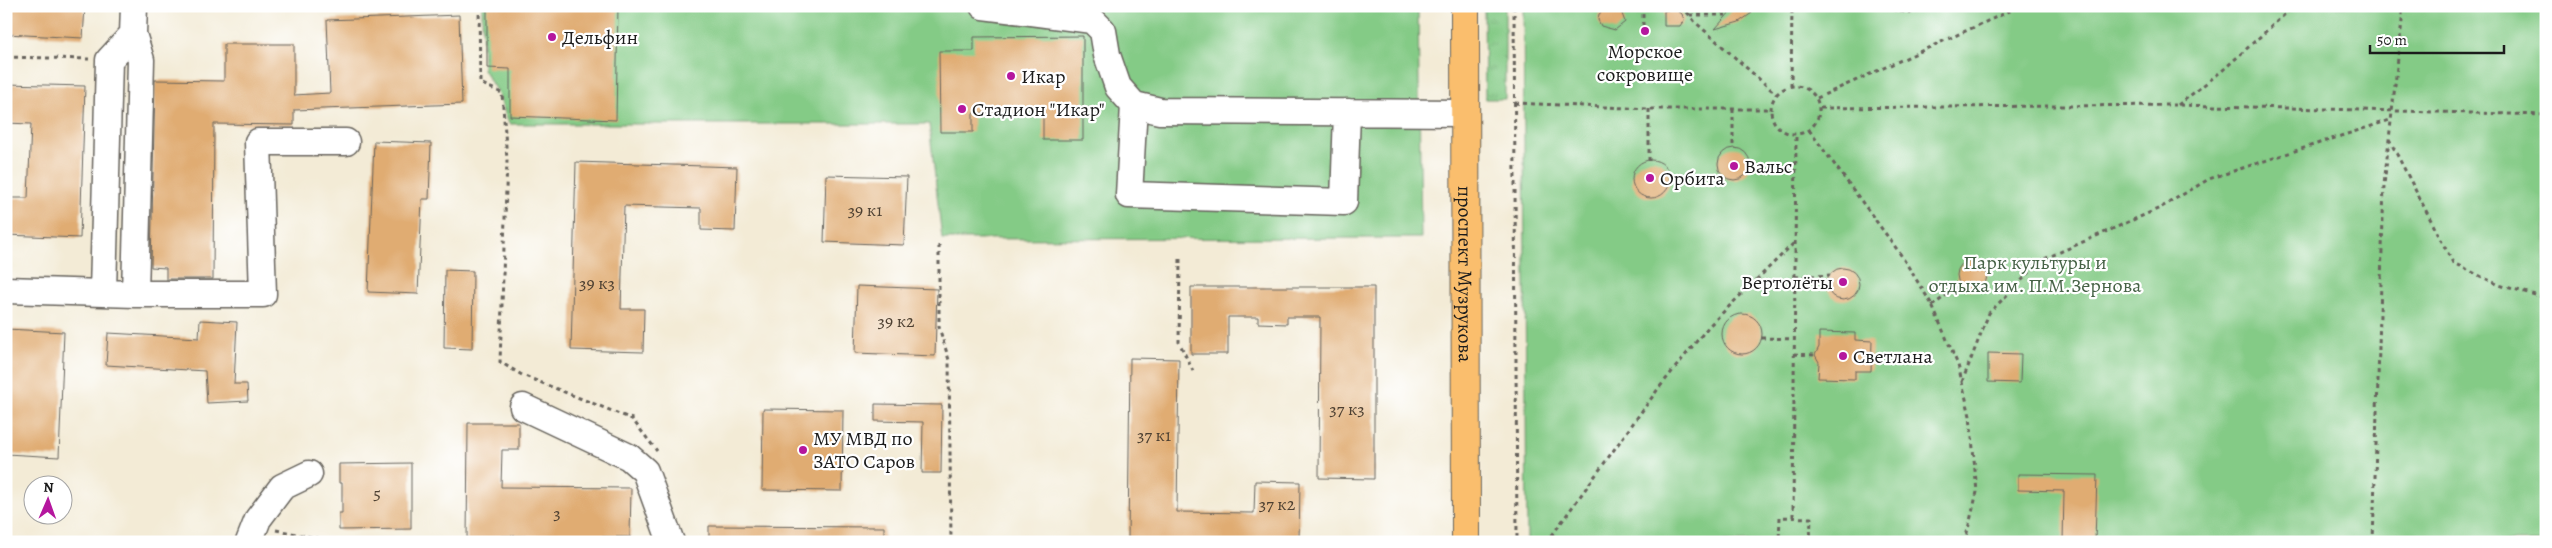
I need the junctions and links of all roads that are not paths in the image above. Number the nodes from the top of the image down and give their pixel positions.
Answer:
1 (134, 6) edge
2 (983, 6) edge
3 (1465, 6) edge
4 (133, 34) junction
5 (1134, 105) junction
6 (1347, 112) junction
7 (1465, 113) junction
8 (346, 142) dead end
9 (6, 290) edge
10 (103, 292) junction
11 (135, 294) junction
12 (522, 407) dead end
13 (309, 474) dead end
14 (252, 534) edge
15 (671, 542) edge
16 (1466, 542) edge

1 - 4 lane
2 - 5 lane
3 - 7 main road, проспект Музрукова
4 - 10 lane
4 - 11 lane
5 - 6 lane
5 - 6 lane
6 - 7 lane
7 - 16 main road, проспект Музрукова
8 - 11 lane
9 - 10 lane
10 - 11 lane
12 - 15 lane
13 - 14 lane

